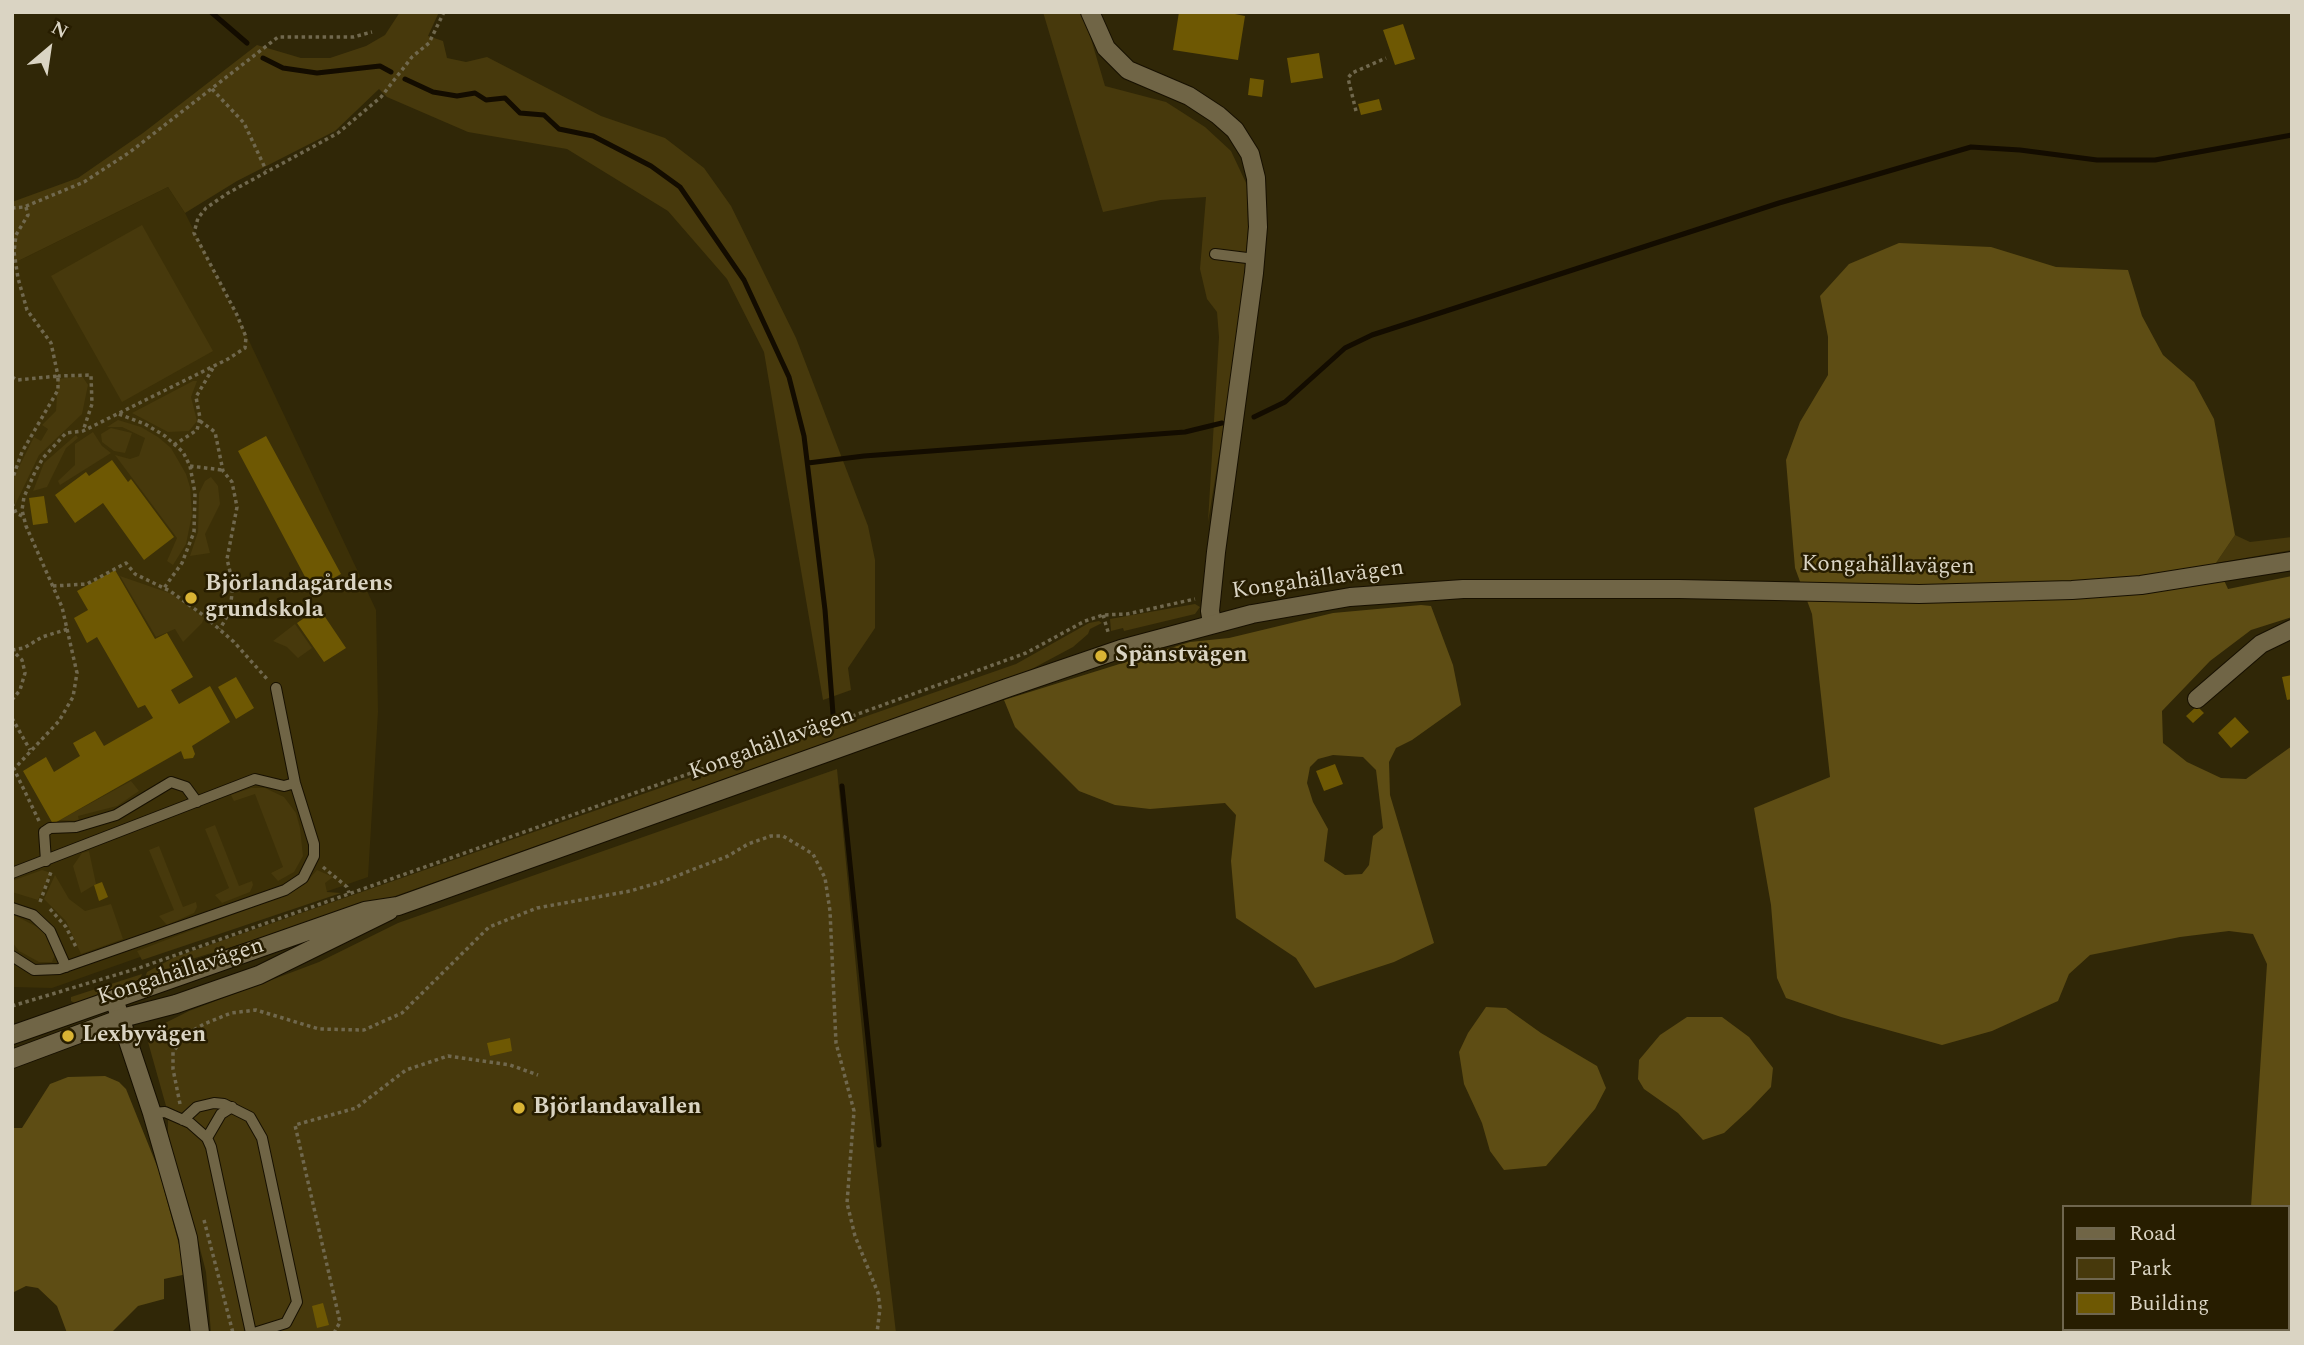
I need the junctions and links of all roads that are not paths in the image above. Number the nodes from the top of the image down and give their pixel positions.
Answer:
1 (1090, 12) edge
2 (1215, 254) dead end
3 (1255, 259) junction
4 (2291, 563) edge
5 (1212, 623) junction
6 (2292, 629) edge
7 (276, 688) road end
8 (2197, 699) dead end
9 (295, 783) junction
10 (197, 803) junction
11 (46, 861) junction
12 (12, 873) edge
13 (398, 905) junction
14 (12, 908) edge
15 (12, 956) edge
16 (66, 967) junction
17 (114, 999) junction
18 (121, 1018) junction
19 (12, 1035) edge
20 (12, 1059) edge
21 (232, 1107) junction
22 (152, 1113) junction
23 (183, 1119) junction
24 (207, 1138) junction
25 (200, 1333) edge
26 (253, 1333) edge

1 - 3 street
2 - 3 lane
3 - 5 street
4 - 5 street, Kongahällavägen
5 - 13 street, Kongahällavägen
6 - 8 street
7 - 9 lane
9 - 10 lane
9 - 16 lane
10 - 11 lane
10 - 11 lane
11 - 12 lane
13 - 17 street, Kongahällavägen
13 - 18 street, Kongahällavägen
14 - 16 lane
15 - 16 lane
17 - 18 street
17 - 19 street, Kongahällavägen
18 - 20 street, Kongahällavägen
18 - 22 street
21 - 23 lane
21 - 24 lane
21 - 26 lane
22 - 23 lane
22 - 25 street
23 - 24 lane
24 - 26 lane

